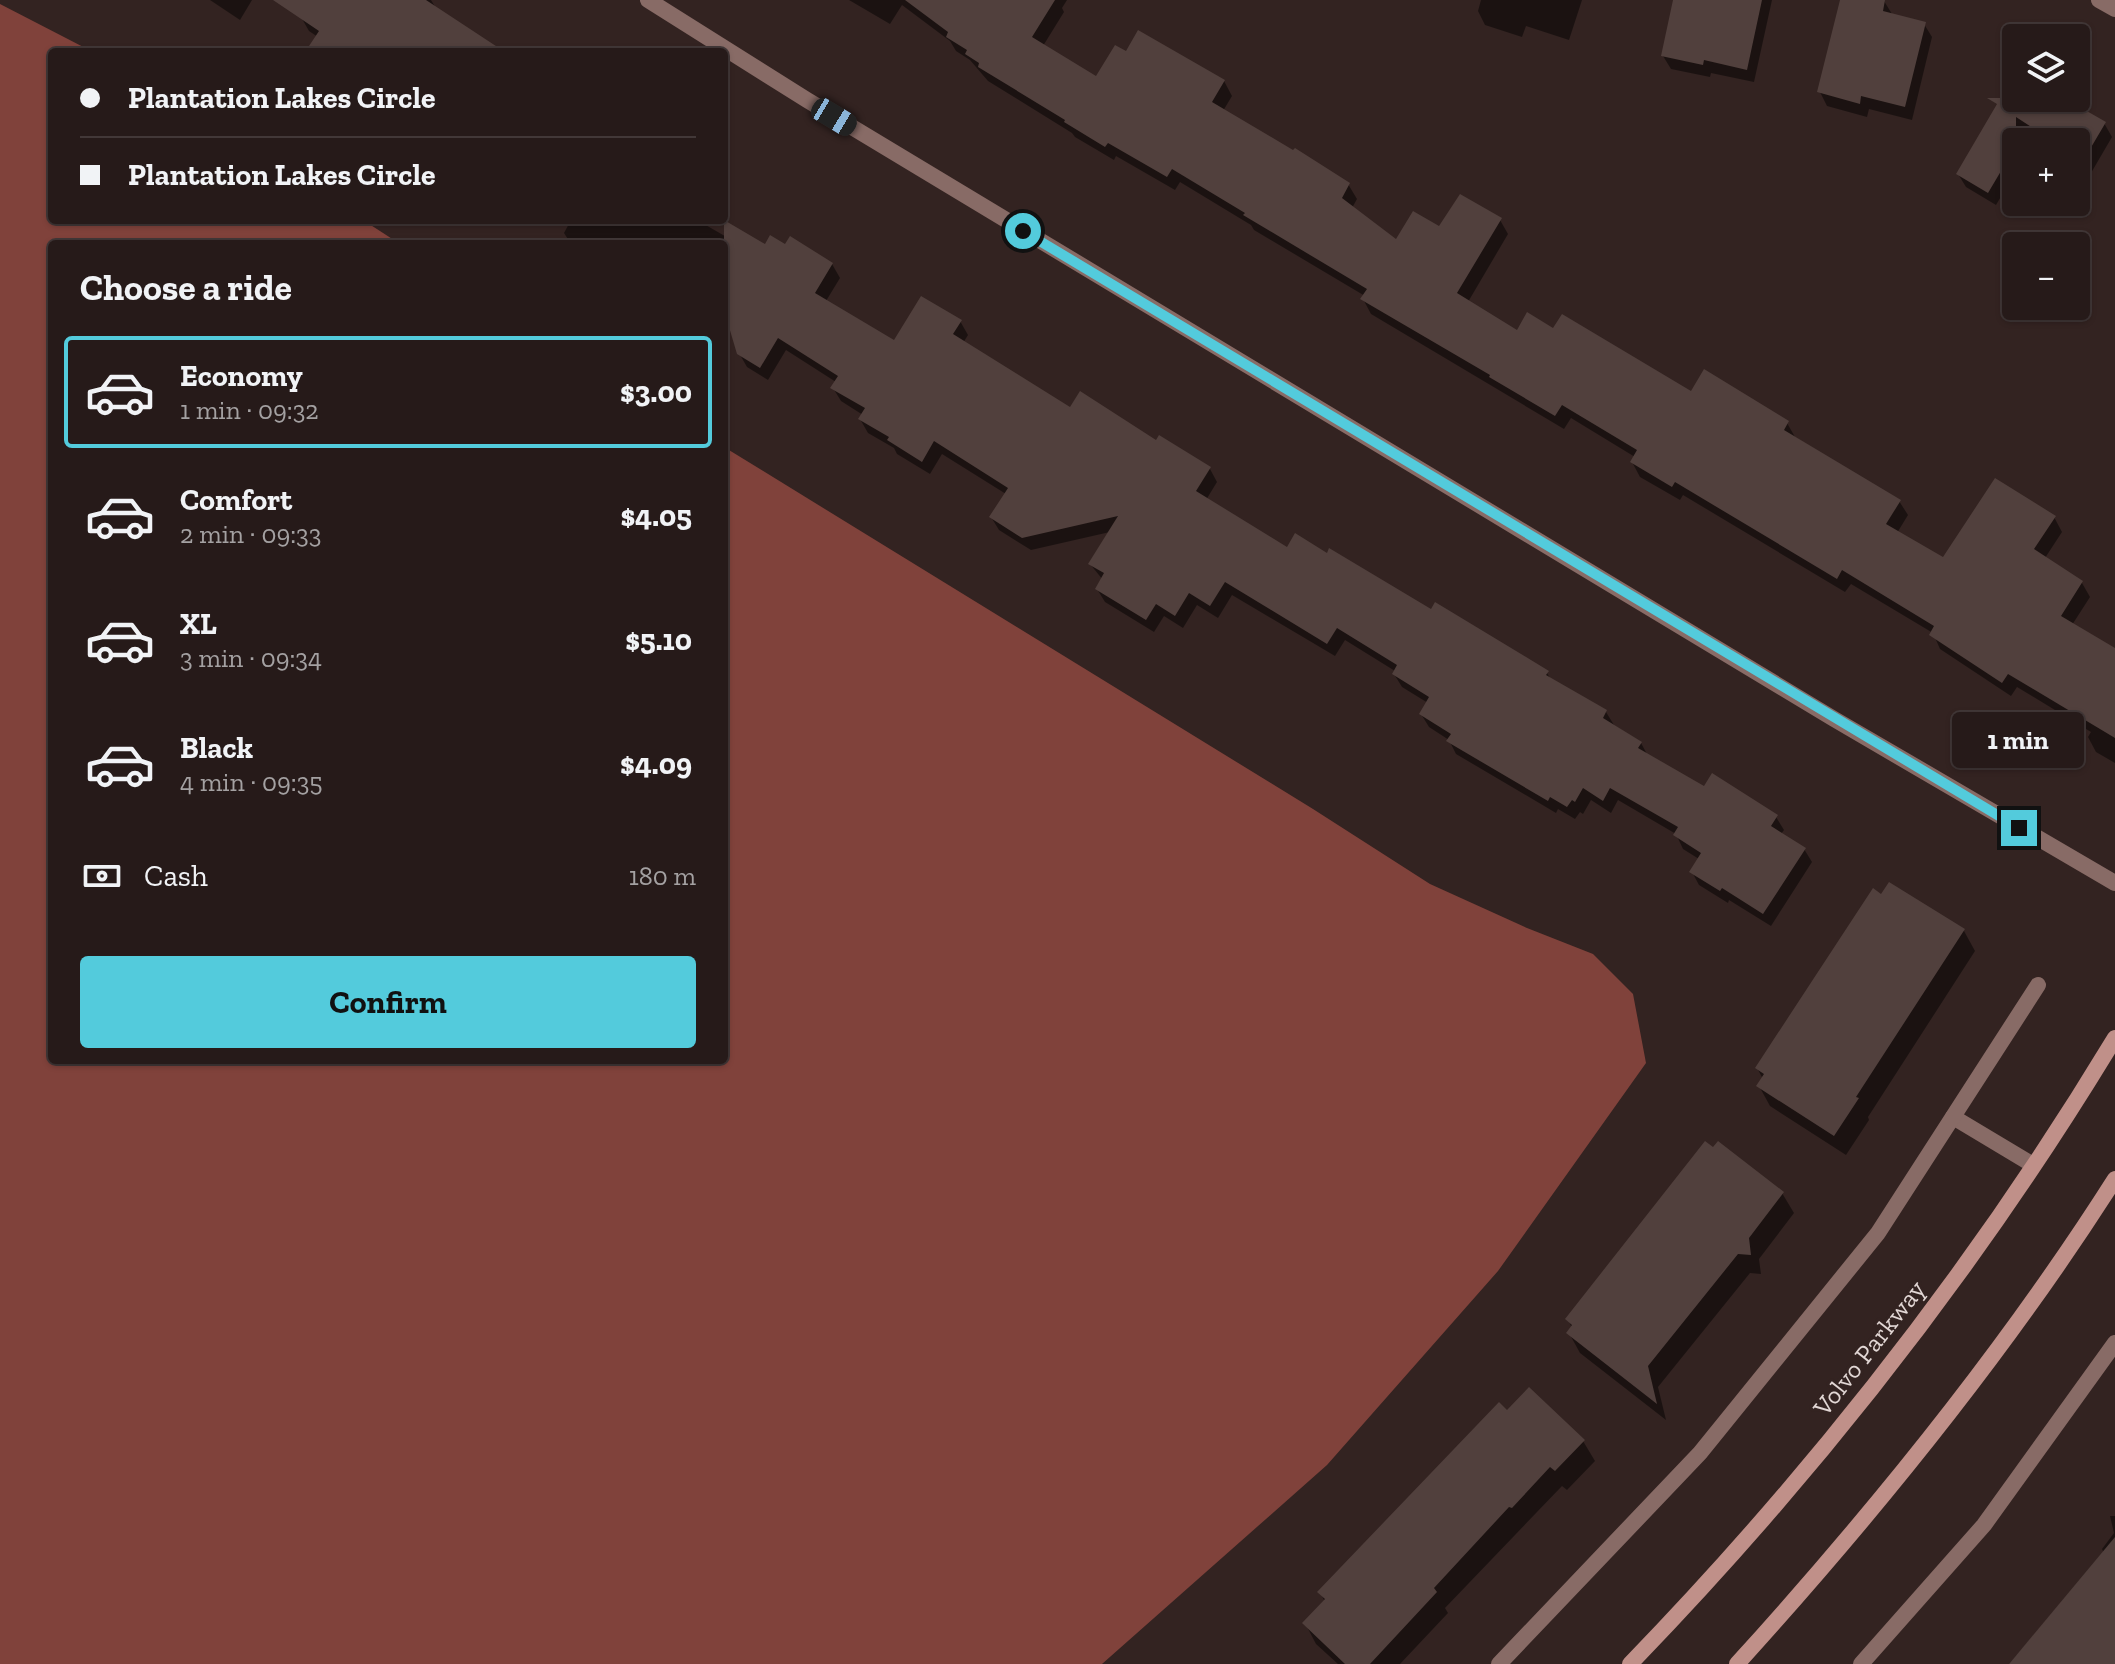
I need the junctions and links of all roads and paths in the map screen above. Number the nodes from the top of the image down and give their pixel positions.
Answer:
1 (648, 0) edge
2 (2099, 0) edge
3 (2115, 9) edge
4 (724, 48) edge
5 (728, 50) edge
6 (2115, 883) edge
7 (2038, 985) dead end
8 (2115, 1038) edge
9 (1953, 1117) junction
10 (2033, 1165) junction
11 (2115, 1179) edge
12 (2109, 1202) edge
13 (2115, 1343) edge
14 (1499, 1664) edge
15 (1630, 1664) edge
16 (1737, 1664) edge
17 (1861, 1664) edge

1 - 4 street
2 - 3 street
5 - 6 street
7 - 9 street
8 - 10 main road, Volvo Parkway
9 - 10 street
9 - 14 street
10 - 15 main road, Volvo Parkway
11 - 12 main road
12 - 16 main road
13 - 17 street

